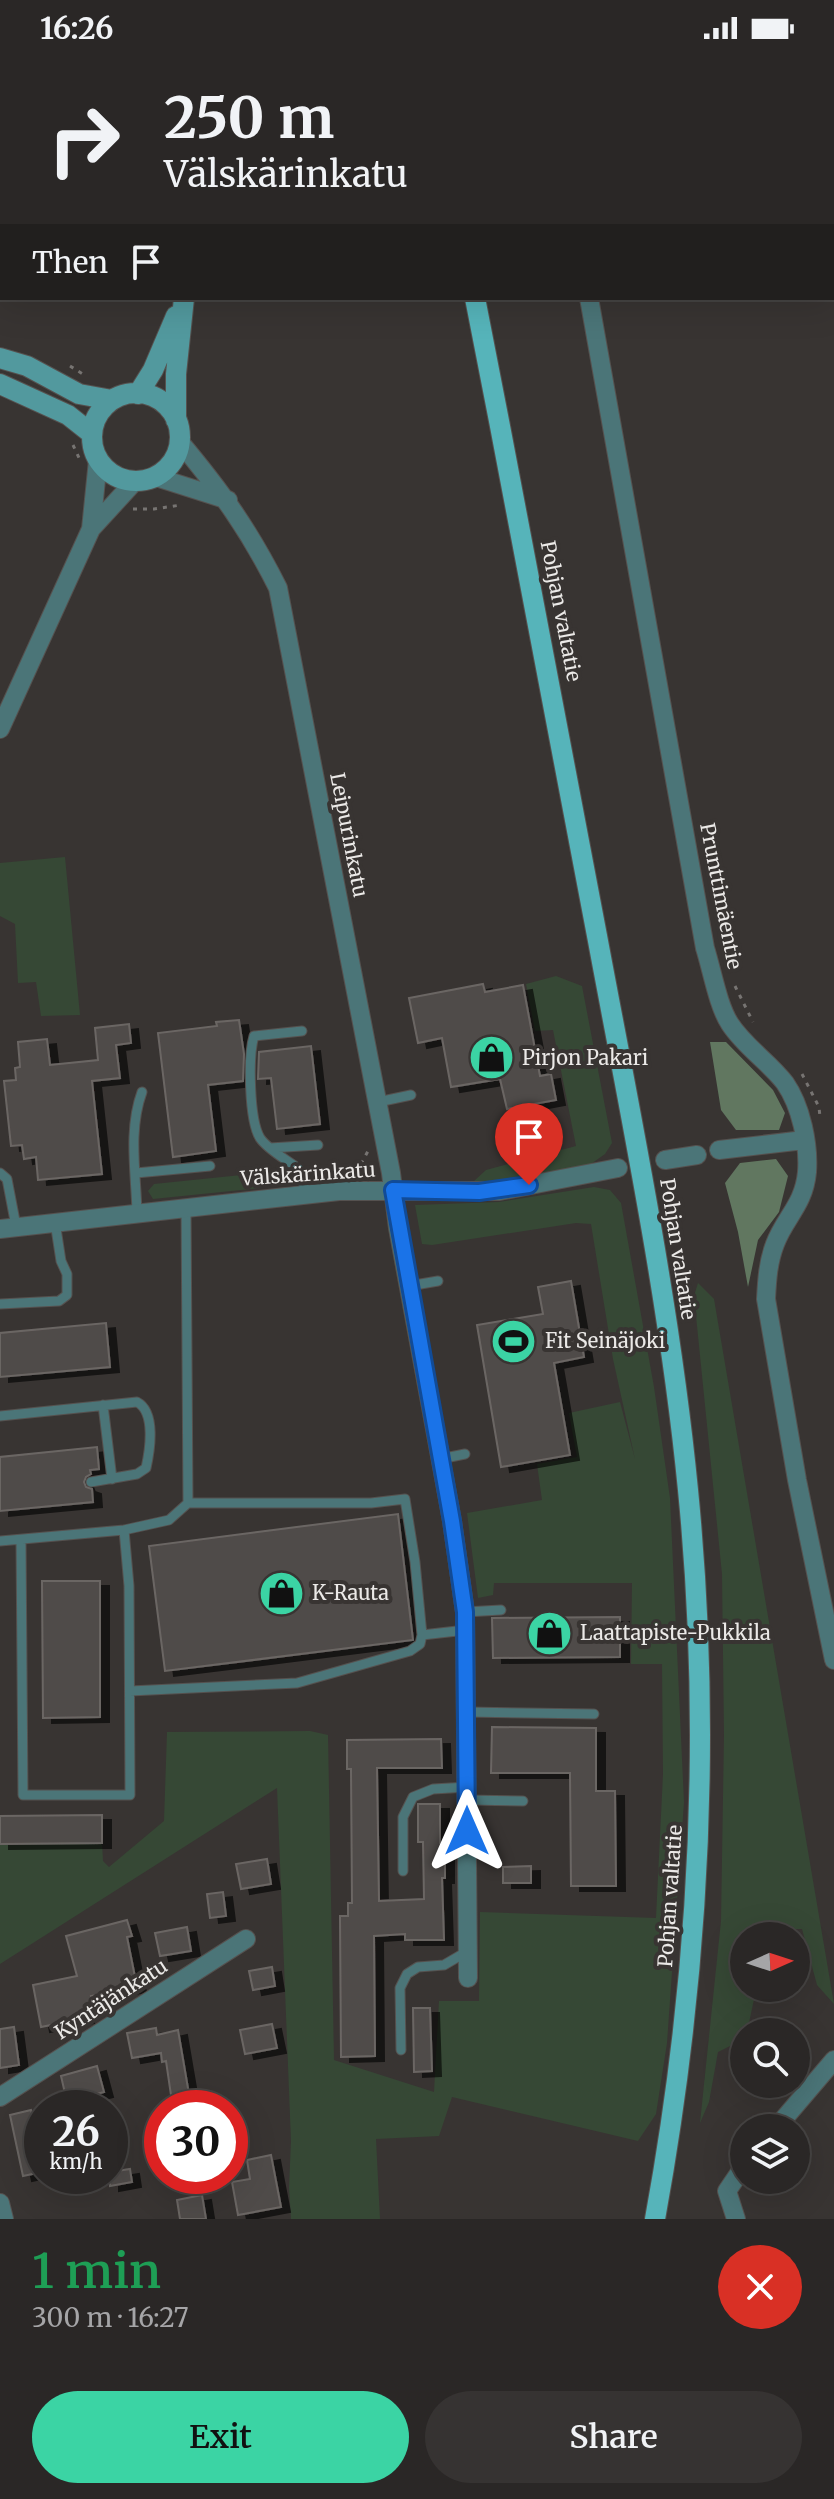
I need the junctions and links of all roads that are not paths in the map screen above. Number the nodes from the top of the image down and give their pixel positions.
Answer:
1 (183, 300) edge
2 (184, 300) edge
3 (467, 300) edge
4 (589, 300) edge
5 (477, 305) edge
6 (483, 341) junction
7 (0, 358) edge
8 (0, 384) edge
9 (138, 394) junction
10 (112, 400) junction
11 (176, 420) junction
12 (92, 434) junction
13 (179, 441) junction
14 (90, 461) junction
15 (156, 477) junction
16 (135, 481) junction
17 (228, 500) junction
18 (91, 529) junction
19 (0, 729) edge
20 (302, 1031) dead end
21 (142, 1092) dead end
22 (411, 1095) dead end
23 (378, 1102) junction
24 (804, 1140) junction
25 (318, 1145) dead end
26 (270, 1148) junction
27 (719, 1150) dead end
28 (697, 1155) dead end
29 (665, 1160) dead end
30 (210, 1166) dead end
31 (618, 1168) dead end
32 (0, 1173) edge
33 (136, 1173) junction
34 (393, 1190) junction
35 (306, 1194) junction
36 (186, 1207) junction
37 (137, 1213) junction
38 (55, 1222) junction
39 (8, 1227) edge
40 (438, 1281) dead end
41 (409, 1286) junction
42 (0, 1302) edge
43 (103, 1405) junction
44 (0, 1416) edge
45 (465, 1454) dead end
46 (440, 1459) junction
47 (112, 1479) junction
48 (91, 1482) dead end
49 (188, 1503) junction
50 (124, 1530) junction
51 (0, 1541) edge
52 (21, 1541) junction
53 (501, 1610) dead end
54 (466, 1621) junction
55 (422, 1635) junction
56 (834, 1660) edge
57 (130, 1691) junction
58 (467, 1712) junction
59 (594, 1714) dead end
60 (468, 1794) junction
61 (523, 1801) dead end
62 (403, 1871) dead end
63 (246, 1939) dead end
64 (468, 1951) junction
65 (468, 1978) dead end
66 (401, 2050) dead end
67 (834, 2060) edge
68 (0, 2097) edge
69 (788, 2114) edge
70 (730, 2187) edge
71 (0, 2203) edge
72 (4, 2219) edge
73 (655, 2219) edge
74 (736, 2219) edge

1 - 9 street
2 - 11 street
3 - 6 main road
4 - 24 street, Prunttimäentie
5 - 6 main road, Pohjan valtatie
6 - 73 main road, Pohjan valtatie
7 - 10 street
8 - 12 street
9 - 10 street
9 - 11 street
10 - 12 street
11 - 13 street
12 - 14 street
13 - 15 street
13 - 17 street, Leipurinkatu
14 - 16 street
14 - 18 street
15 - 16 street
15 - 17 street
16 - 18 street
17 - 23 street, Leipurinkatu
18 - 19 street
20 - 26 lane
21 - 33 lane
22 - 23 lane
23 - 34 street, Leipurinkatu
24 - 27 street
24 - 56 street, Prunttimäentie
25 - 26 lane
26 - 35 lane
28 - 29 street
30 - 33 lane
31 - 34 street, Välskärinkatu
32 - 39 lane
33 - 37 lane
34 - 35 street, Välskärinkatu
34 - 41 street, Leipurinkatu
35 - 36 street, Välskärinkatu
36 - 37 street, Välskärinkatu
36 - 49 lane
37 - 38 street, Välskärinkatu
38 - 39 street, Välskärinkatu
38 - 42 lane
40 - 41 lane
41 - 46 street, Leipurinkatu
43 - 44 lane
43 - 47 lane
43 - 47 lane
45 - 46 lane
46 - 54 street, Leipurinkatu
47 - 48 lane
49 - 50 lane
49 - 55 lane
50 - 52 lane
50 - 57 lane
51 - 52 lane
52 - 57 lane
53 - 54 lane
54 - 55 lane
54 - 58 street, Leipurinkatu
55 - 57 lane
58 - 59 lane
58 - 60 street, Leipurinkatu
60 - 61 lane
60 - 62 lane
60 - 64 street, Leipurinkatu
63 - 68 street, Kyntäjänkatu
64 - 65 street, Leipurinkatu
64 - 66 lane
67 - 69 street
70 - 74 street
71 - 72 street

